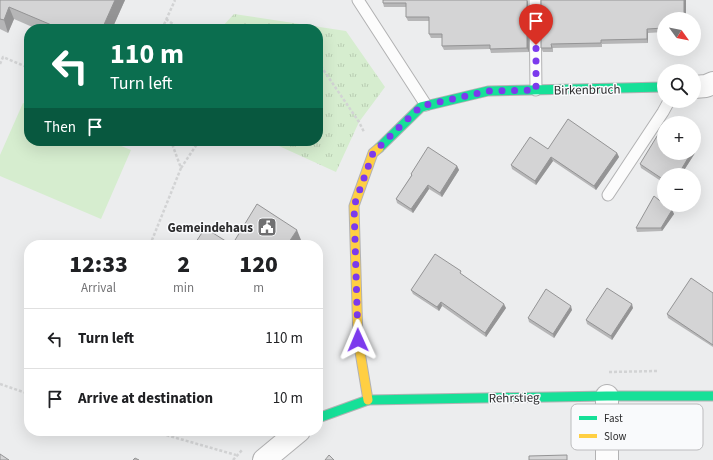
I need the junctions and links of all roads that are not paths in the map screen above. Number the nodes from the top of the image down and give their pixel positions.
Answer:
1 (358, 0) edge
2 (535, 0) edge
3 (713, 83) edge
4 (701, 86) edge
5 (657, 87) edge
6 (536, 90) junction
7 (426, 105) junction
8 (665, 108) edge
9 (608, 195) dead end
10 (607, 396) junction
11 (713, 396) edge
12 (368, 400) junction
13 (607, 404) edge
14 (323, 416) edge
15 (293, 436) edge
16 (264, 460) edge

1 - 7 lane
2 - 6 lane
3 - 4 street
5 - 6 street, Birkenbruch
6 - 7 street, Birkenbruch
7 - 12 street, Birkenbruch
8 - 9 lane
10 - 11 street, Rehrstieg
10 - 12 street, Rehrstieg
10 - 13 street
12 - 14 street, Rehrstieg
15 - 16 street

